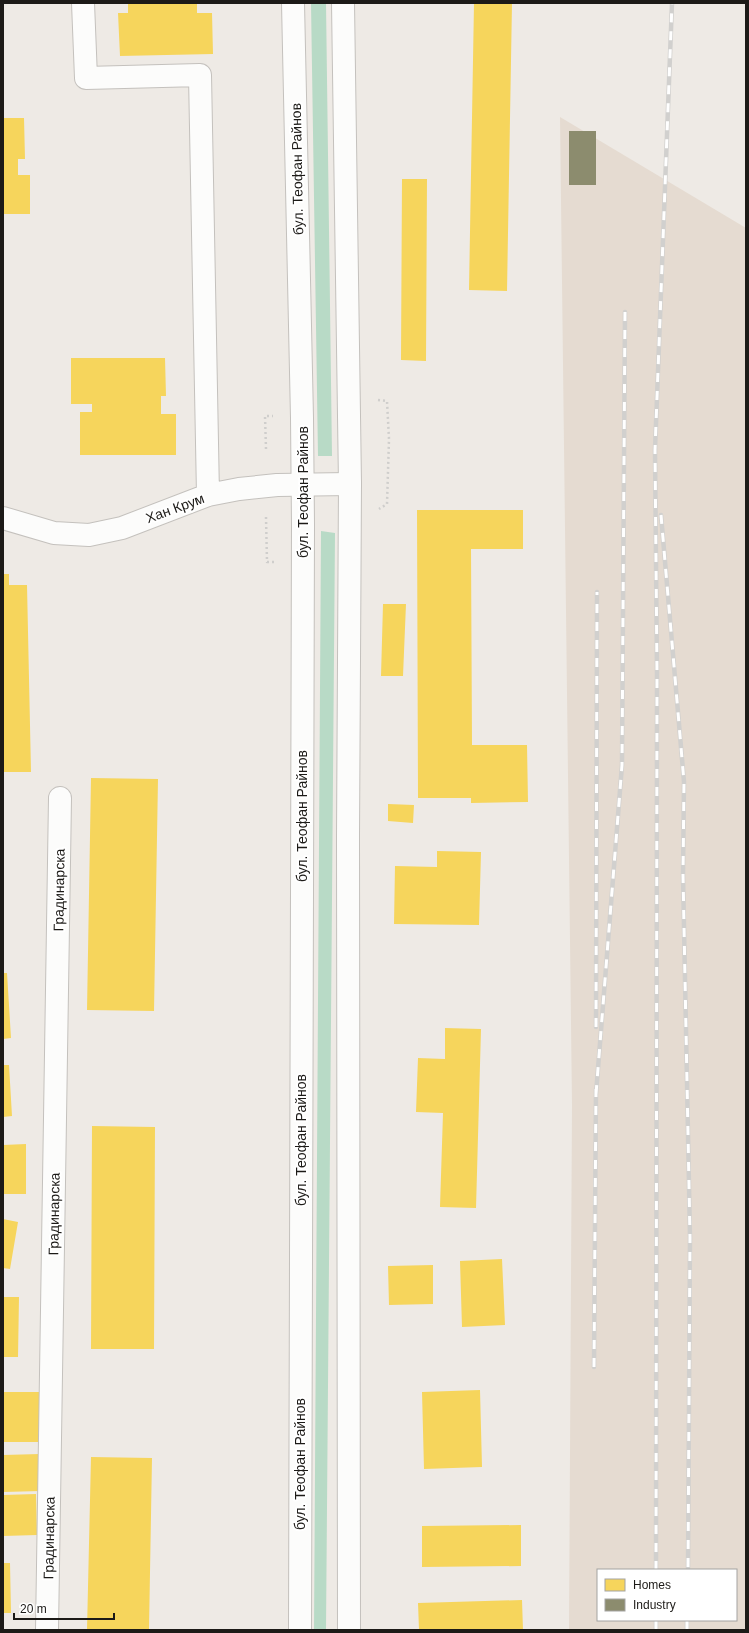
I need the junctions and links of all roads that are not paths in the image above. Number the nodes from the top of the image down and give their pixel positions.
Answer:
1 (83, 3) edge
2 (293, 3) edge
3 (343, 3) edge
4 (350, 484) junction
5 (302, 485) junction
6 (208, 495) junction
7 (3, 518) edge
8 (60, 798) dead end
9 (47, 1630) edge
10 (300, 1630) edge
11 (349, 1630) edge

1 - 6 main road
2 - 5 main road, бул. Теофан Райнов
3 - 4 main road
4 - 5 main road, Хан Крум
4 - 11 main road
5 - 6 main road, Хан Крум
5 - 10 main road, бул. Теофан Райнов
6 - 7 main road, Хан Крум
8 - 9 main road, Градинарска

